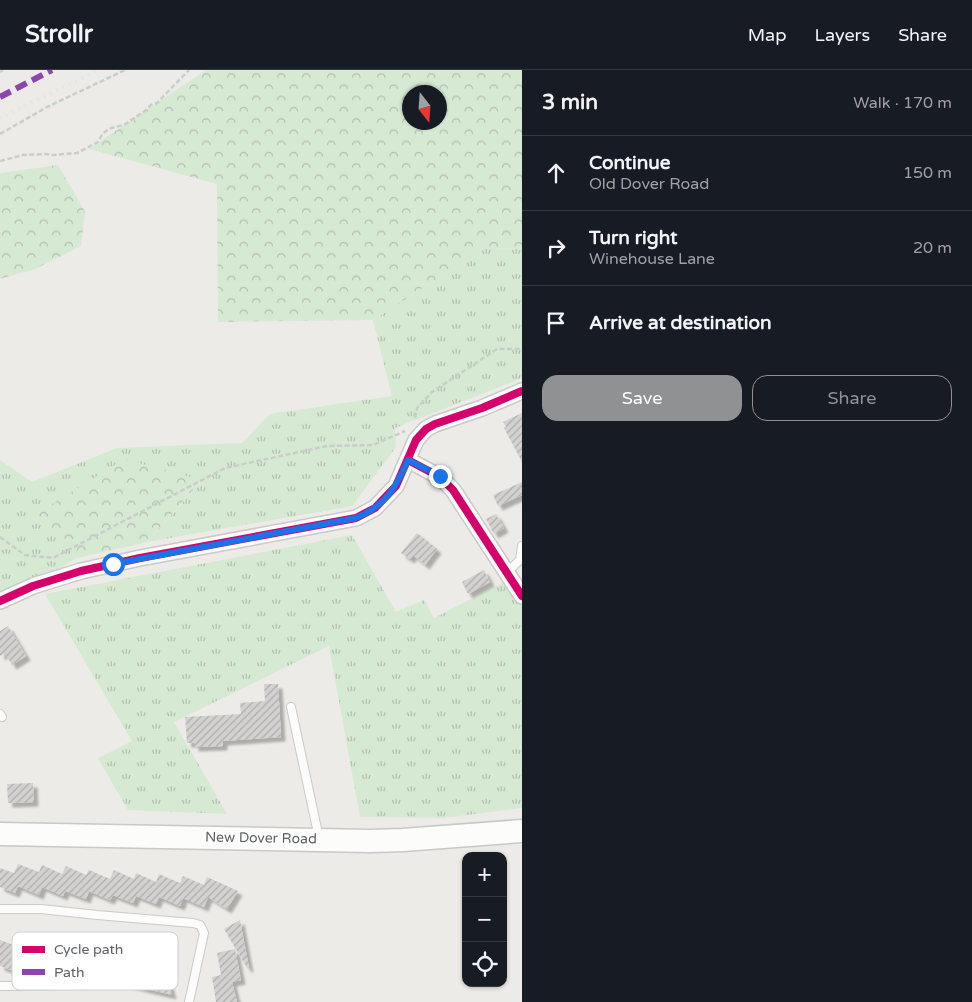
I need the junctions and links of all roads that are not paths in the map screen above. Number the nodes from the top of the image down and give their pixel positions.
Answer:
1 (522, 391) edge
2 (408, 460) junction
3 (522, 546) edge
4 (506, 573) junction
5 (522, 596) edge
6 (0, 602) edge
7 (291, 707) dead end
8 (522, 831) edge
9 (0, 834) edge
10 (320, 840) junction
11 (0, 909) edge
12 (189, 1002) edge

1 - 2 street
2 - 4 street
2 - 6 street
3 - 4 lane
4 - 5 street
7 - 10 lane
8 - 10 main road, New Dover Road
9 - 10 main road, New Dover Road
11 - 12 lane

